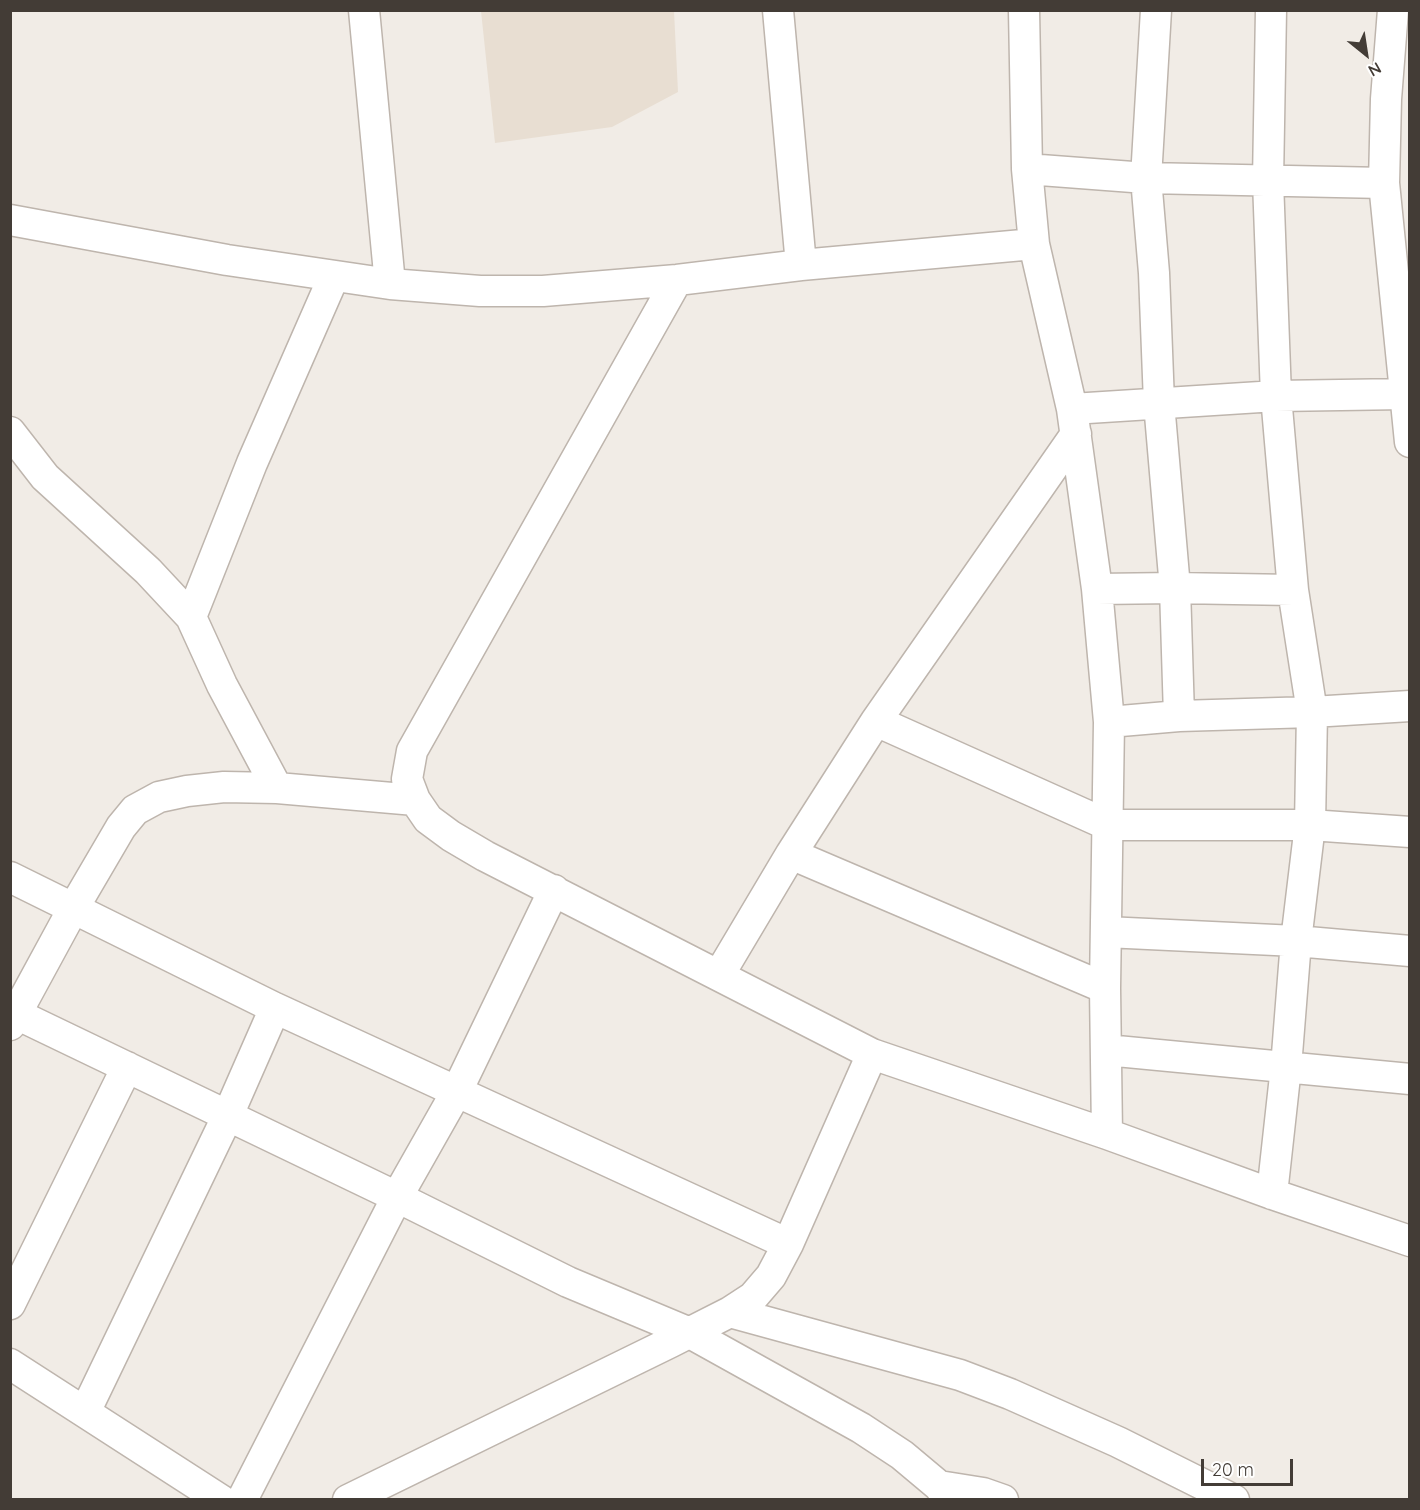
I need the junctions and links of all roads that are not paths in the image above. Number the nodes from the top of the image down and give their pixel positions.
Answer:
1 (364, 10) edge
2 (778, 10) edge
3 (1024, 10) edge
4 (1156, 10) edge
5 (1271, 10) edge
6 (1393, 10) edge
7 (1027, 169) junction
8 (1146, 177) junction
9 (1268, 181) junction
10 (1384, 183) junction
11 (10, 220) edge
12 (1034, 244) junction
13 (801, 265) junction
14 (334, 276) junction
15 (677, 280) junction
16 (390, 284) junction
17 (1403, 299) edge
18 (1405, 394) junction
19 (1276, 396) junction
20 (1159, 404) junction
21 (1074, 422) junction
22 (10, 432) edge
23 (1410, 442) edge
24 (1175, 588) junction
25 (1097, 589) junction
26 (1293, 590) junction
27 (191, 617) junction
28 (1410, 706) edge
29 (1312, 712) junction
30 (1179, 716) junction
31 (876, 721) junction
32 (1109, 722) junction
33 (277, 788) junction
34 (415, 800) junction
35 (1108, 825) junction
36 (1310, 825) junction
37 (1410, 832) edge
38 (791, 854) junction
39 (10, 877) edge
40 (554, 890) junction
41 (73, 909) junction
42 (1106, 932) junction
43 (1296, 941) junction
44 (1410, 951) edge
45 (719, 975) junction
46 (1105, 988) junction
47 (275, 1008) junction
48 (13, 1017) edge
49 (1106, 1050) junction
50 (872, 1054) junction
51 (127, 1067) junction
52 (1286, 1068) junction
53 (1410, 1079) edge
54 (457, 1090) junction
55 (228, 1115) junction
56 (1107, 1134) junction
57 (1272, 1194) junction
58 (397, 1197) junction
59 (1410, 1241) edge
60 (788, 1244) junction
61 (10, 1304) edge
62 (730, 1312) junction
63 (690, 1333) junction
64 (10, 1364) edge
65 (85, 1412) junction
66 (944, 1493) edge
67 (221, 1500) edge
68 (242, 1500) edge
69 (348, 1500) edge
70 (1003, 1500) edge
71 (1234, 1500) edge

1 - 16 street
2 - 13 street
3 - 7 street
4 - 8 street
5 - 9 street
6 - 10 street
7 - 8 street
7 - 12 street
8 - 9 street
8 - 20 street
9 - 10 street
9 - 19 street
10 - 17 street
11 - 14 street
12 - 13 street
12 - 21 street
13 - 15 street
14 - 16 street
14 - 27 street
15 - 16 street
15 - 34 street
17 - 18 street
18 - 19 street
18 - 23 street
19 - 20 street
19 - 26 street
20 - 21 street
20 - 24 street
21 - 25 street
21 - 31 street
22 - 27 street
24 - 25 street
24 - 26 street
24 - 30 street
25 - 32 street
26 - 29 street
27 - 33 street
28 - 29 street
29 - 30 street
29 - 36 street
30 - 32 street
31 - 35 street
31 - 38 street
32 - 35 street
33 - 34 street
33 - 41 street
34 - 40 street
35 - 36 street
35 - 42 street
36 - 37 street
36 - 43 street
38 - 45 street
38 - 46 street
39 - 41 street
40 - 45 street
40 - 54 street
41 - 47 street
41 - 48 street
42 - 43 street
42 - 46 street
43 - 44 street
43 - 52 street
45 - 50 street
46 - 49 street
47 - 54 street
47 - 55 street
48 - 51 street
49 - 52 street
49 - 56 street
50 - 56 street
50 - 60 street
51 - 55 street
51 - 61 street
52 - 53 street
52 - 57 street
54 - 58 street
54 - 60 street
55 - 58 street
55 - 65 street
56 - 57 street
57 - 59 street
58 - 63 street
58 - 68 street
60 - 62 street
62 - 63 street
62 - 71 street
63 - 66 street
63 - 69 street
64 - 65 street
65 - 67 street
66 - 70 street

